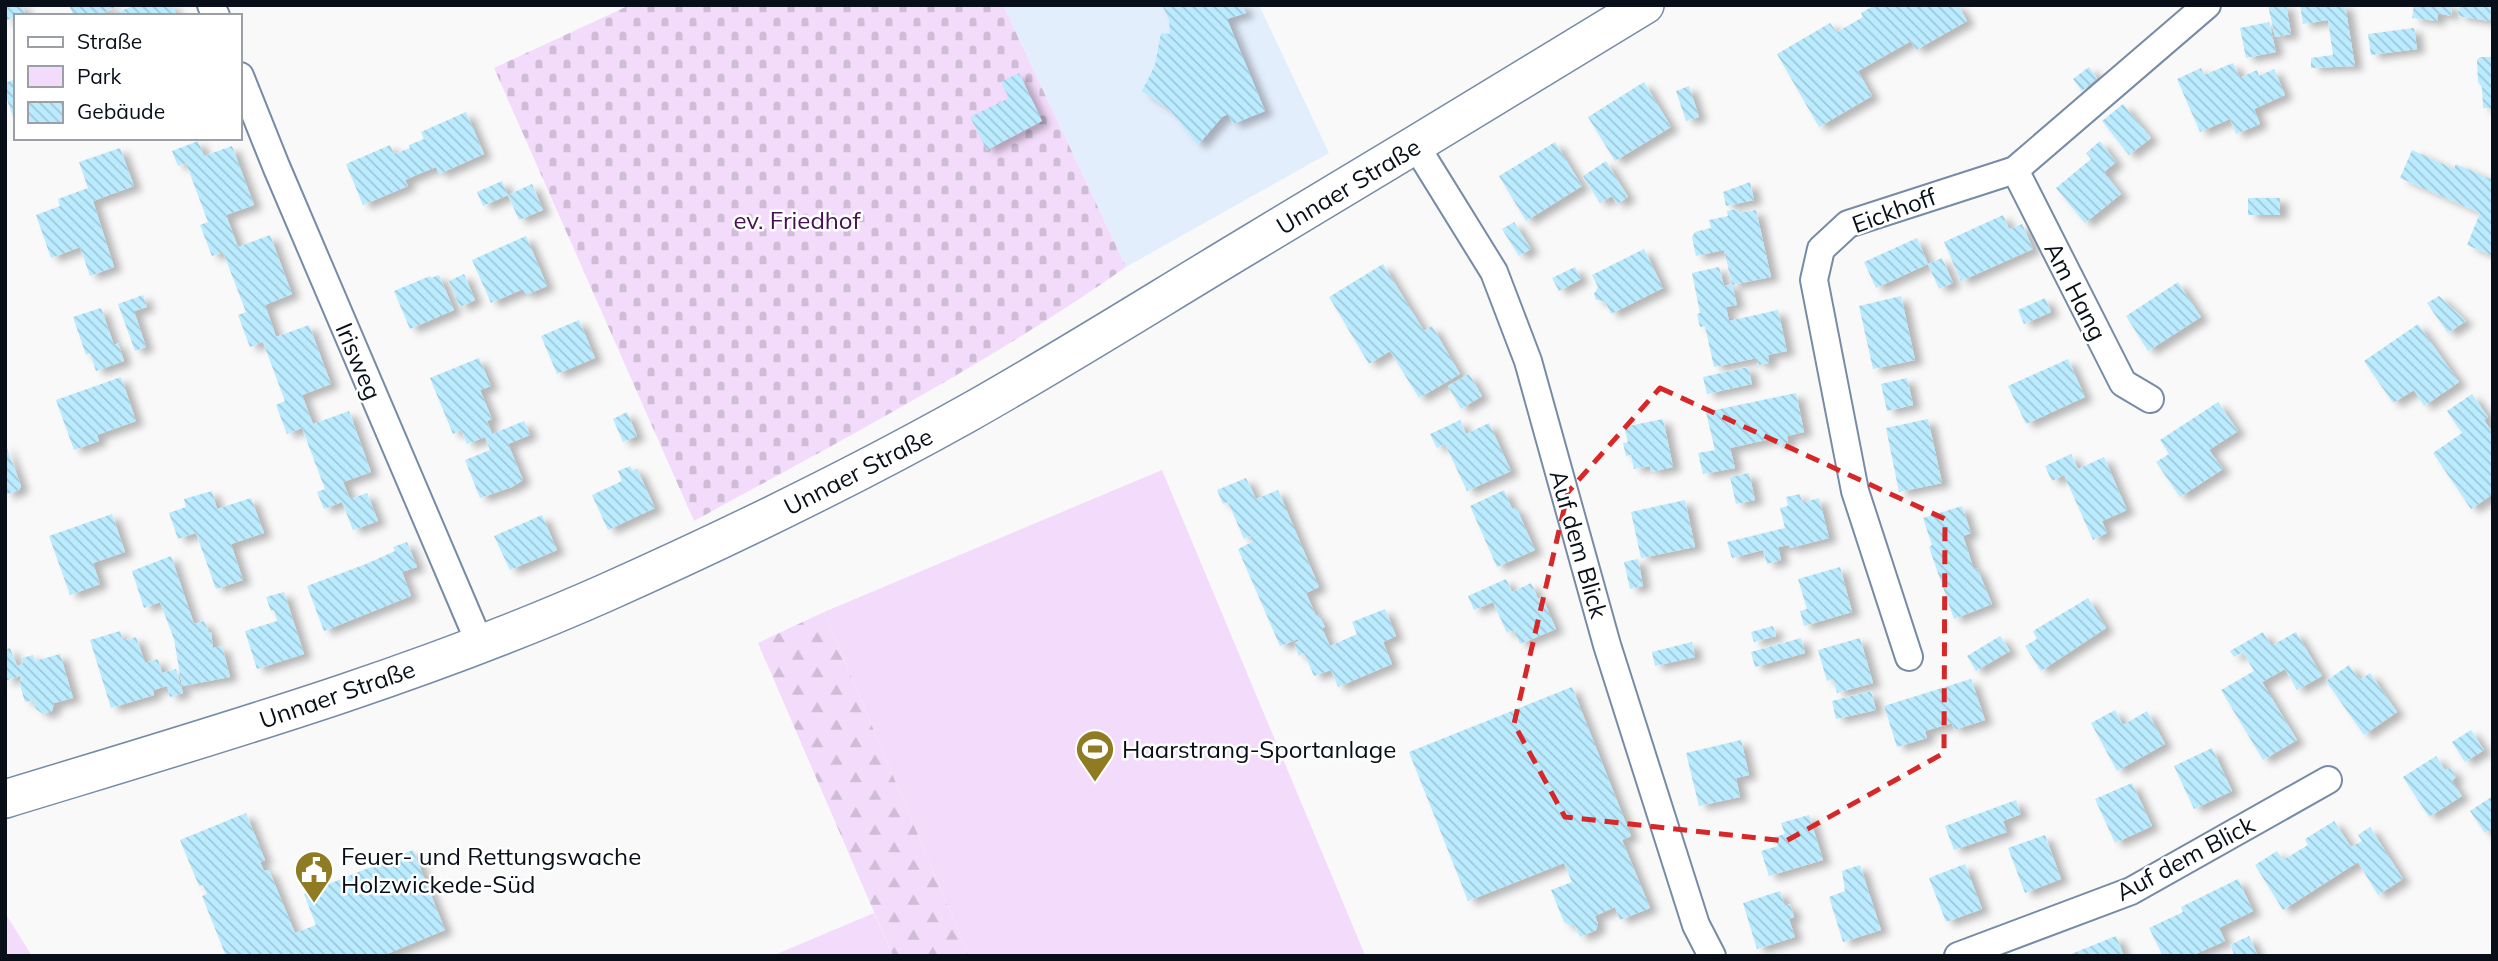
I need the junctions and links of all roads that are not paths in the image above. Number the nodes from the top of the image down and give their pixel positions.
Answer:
1 (1646, 5) edge
2 (2207, 5) edge
3 (242, 81) edge
4 (1416, 146) junction
5 (2015, 170) junction
6 (2150, 399) dead end
7 (480, 644) junction
8 (1909, 657) dead end
9 (2328, 779) dead end
10 (5, 799) edge
11 (1712, 956) edge
12 (1958, 956) edge

1 - 4 main road, Unnaer Straße
2 - 5 street, Eickhoff
3 - 7 street, Irisweg
4 - 7 main road, Unnaer Straße
4 - 11 street, Auf dem Blick
5 - 6 street, Am Hang
5 - 8 street, Eickhoff
7 - 10 main road, Unnaer Straße
9 - 12 street, Auf dem Blick

